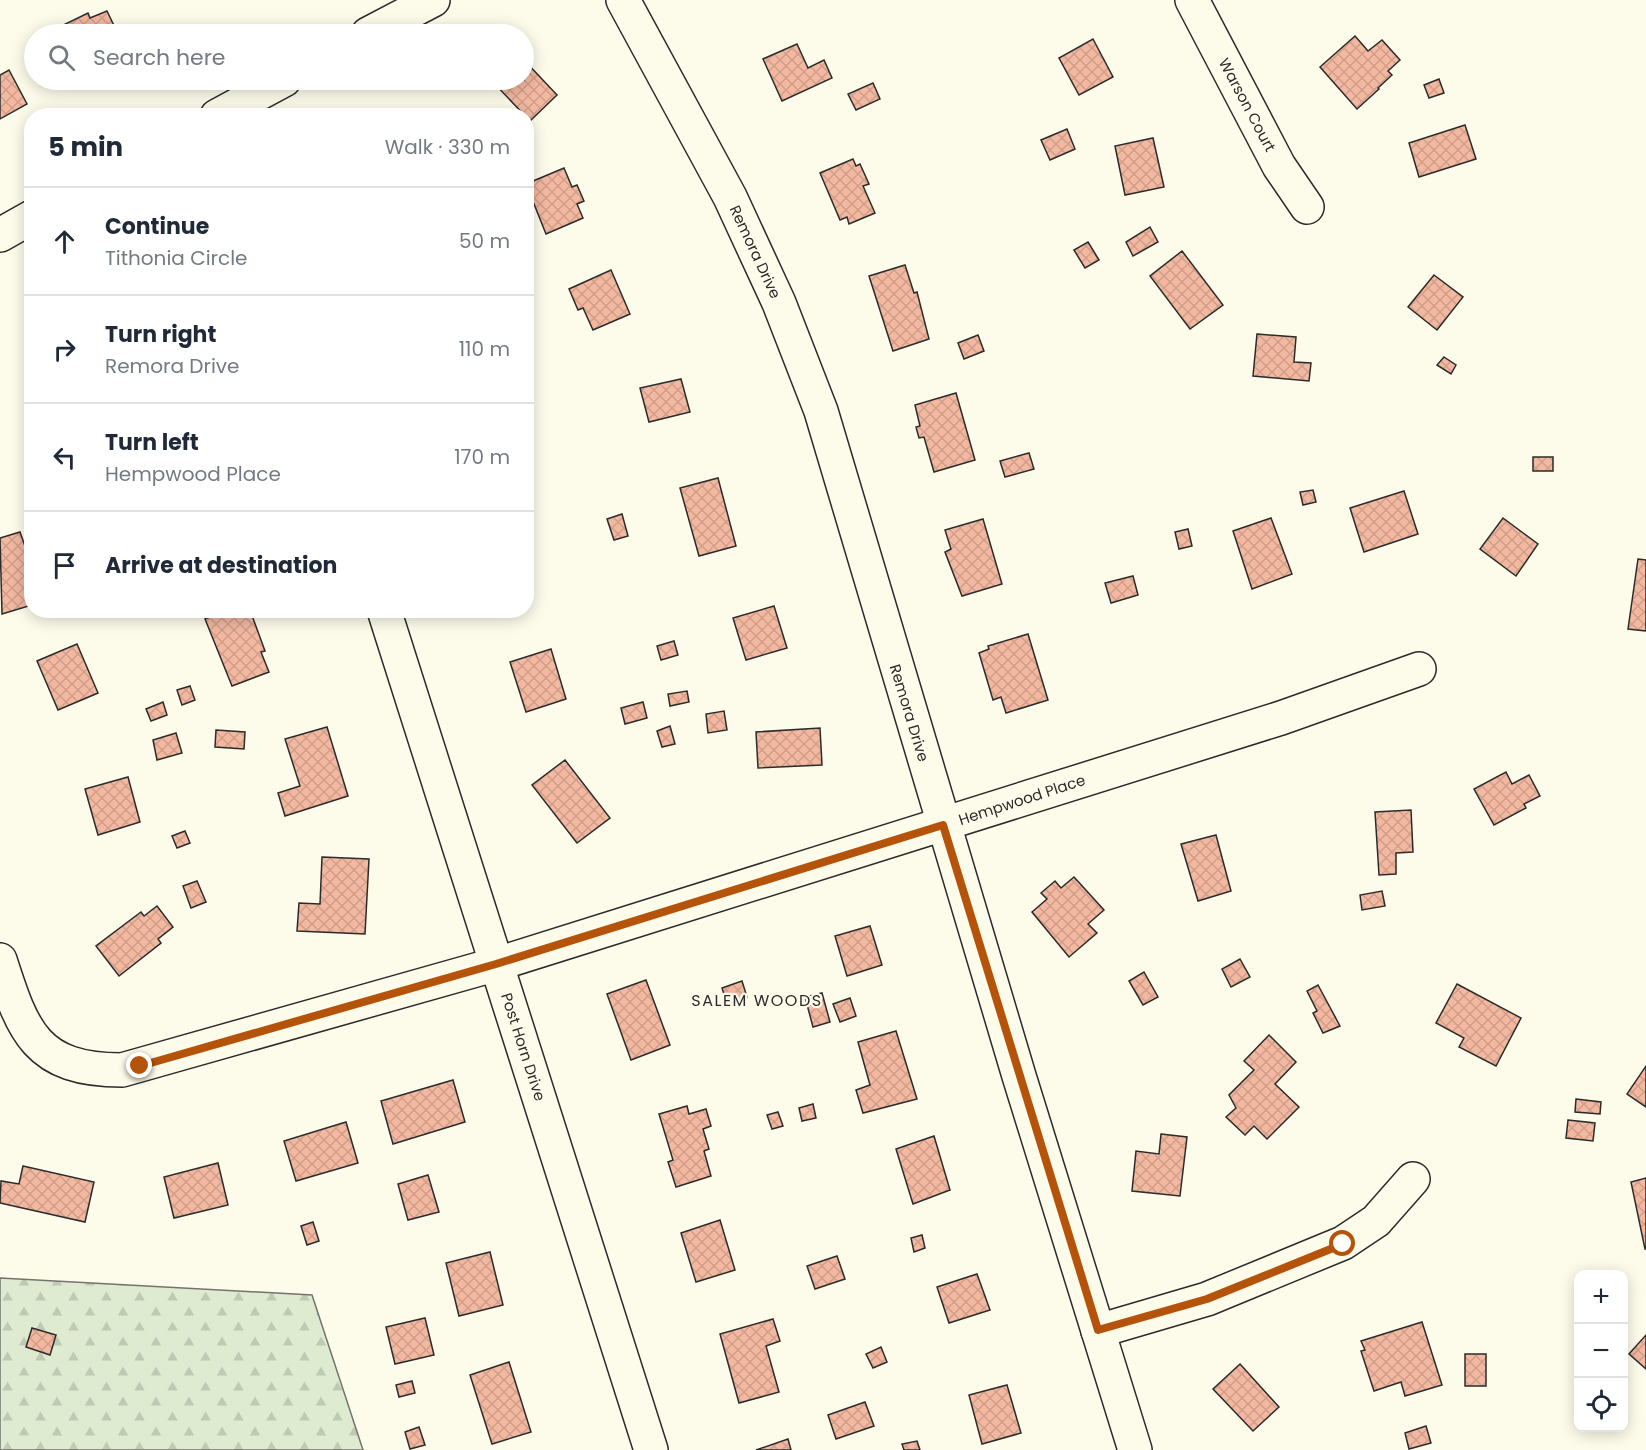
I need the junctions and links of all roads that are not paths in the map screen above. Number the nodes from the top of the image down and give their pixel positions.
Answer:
1 (433, 0) edge
2 (623, 0) edge
3 (1192, 0) edge
4 (387, 24) edge
5 (265, 90) edge
6 (232, 108) edge
7 (1307, 207) dead end
8 (24, 222) edge
9 (0, 235) edge
10 (387, 618) edge
11 (1419, 669) dead end
12 (943, 825) junction
13 (0, 960) edge
14 (496, 964) junction
15 (1413, 1179) dead end
16 (1098, 1330) junction
17 (651, 1450) edge
18 (1135, 1450) edge

1 - 4 street
2 - 12 street, Remora Drive
3 - 7 street, Warson Court
5 - 6 street
8 - 9 street
10 - 14 street, Post Horn Drive
11 - 12 street, Hempwood Place
12 - 14 street, Hempwood Place
12 - 16 street, Remora Drive
13 - 14 street, Hempwood Place
14 - 17 street, Post Horn Drive
15 - 16 street
16 - 18 street, Remora Drive

